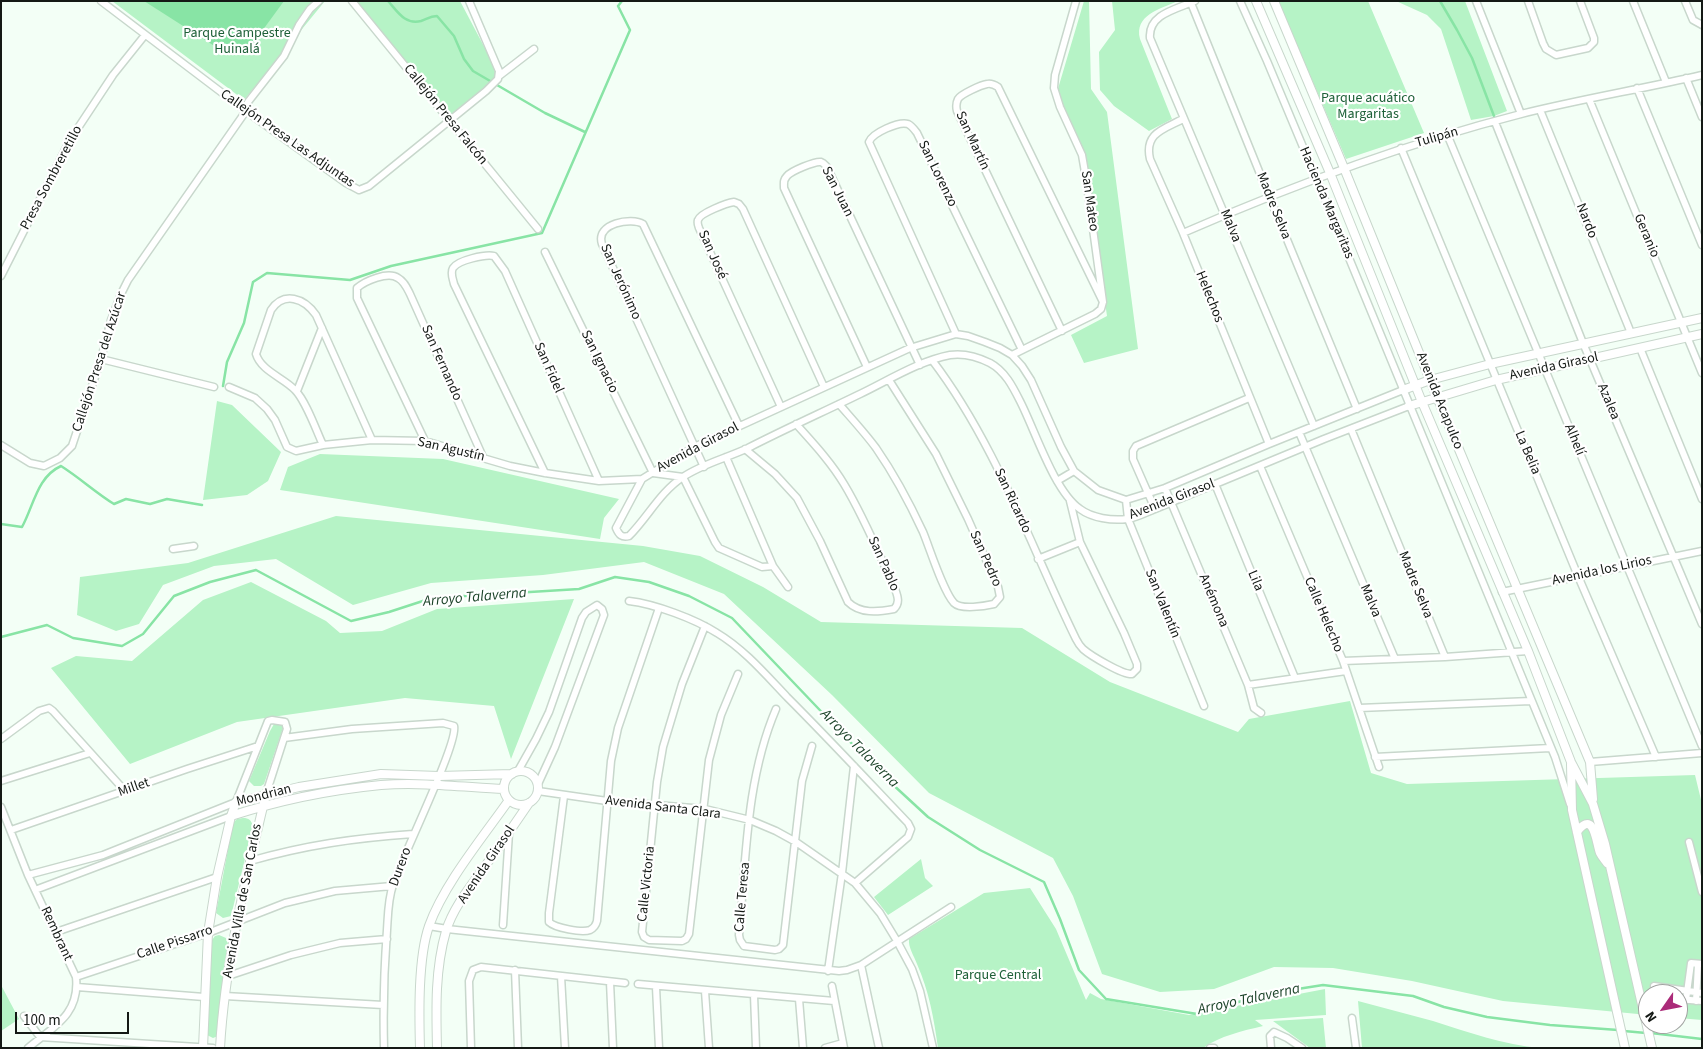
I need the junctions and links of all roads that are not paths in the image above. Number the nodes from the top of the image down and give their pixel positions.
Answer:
1 (101, 1) edge
2 (319, 1) edge
3 (352, 1) edge
4 (469, 1) edge
5 (1076, 1) edge
6 (1240, 1) edge
7 (1256, 1) edge
8 (1274, 1) edge
9 (1476, 1) edge
10 (1528, 1) edge
11 (1580, 1) edge
12 (1633, 1) edge
13 (1685, 1) edge
14 (1193, 2) edge
15 (1702, 25) edge
16 (145, 35) junction
17 (534, 50) dead end
18 (1702, 75) edge
19 (499, 76) junction
20 (1686, 78) junction
21 (1666, 82) junction
22 (1637, 88) junction
23 (1589, 99) junction
24 (1540, 110) junction
25 (246, 111) junction
26 (1520, 114) junction
27 (1702, 117) edge
28 (1183, 120) junction
29 (449, 121) junction
30 (1495, 122) junction
31 (1448, 134) junction
32 (1401, 148) junction
33 (1344, 168) junction
34 (1330, 173) junction
35 (1316, 178) junction
36 (1268, 196) junction
37 (1225, 215) junction
38 (538, 229) dead end
39 (1183, 233) junction
40 (1702, 245) edge
41 (545, 252) dead end
42 (1, 276) edge
43 (1103, 302) junction
44 (1702, 318) edge
45 (1682, 322) junction
46 (322, 328) junction
47 (1062, 331) junction
48 (1632, 333) junction
49 (956, 334) junction
50 (1702, 334) edge
51 (1687, 338) junction
52 (1583, 343) junction
53 (910, 348) junction
54 (1640, 348) junction
55 (1022, 350) junction
56 (1538, 354) junction
57 (1012, 355) junction
58 (101, 359) junction
59 (1590, 359) junction
60 (932, 360) junction
61 (1406, 360) junction
62 (1490, 364) junction
63 (920, 365) junction
64 (1392, 365) junction
65 (867, 367) junction
66 (1544, 368) junction
67 (1702, 372) edge
68 (889, 380) junction
69 (1430, 380) junction
70 (1496, 380) junction
71 (1416, 384) junction
72 (214, 387) dead end
73 (229, 387) dead end
74 (824, 387) junction
75 (1403, 390) junction
76 (297, 391) junction
77 (1437, 397) junction
78 (1249, 398) junction
79 (1422, 402) junction
80 (839, 404) junction
81 (1409, 406) junction
82 (781, 407) junction
83 (1357, 409) junction
84 (796, 424) junction
85 (739, 426) junction
86 (1314, 426) junction
87 (1351, 429) junction
88 (1299, 432) junction
89 (372, 440) junction
90 (425, 441) junction
91 (1269, 444) junction
92 (1, 445) edge
93 (323, 445) junction
94 (694, 447) junction
95 (1305, 447) junction
96 (745, 449) junction
97 (483, 457) junction
98 (726, 457) junction
99 (1260, 466) junction
100 (704, 467) junction
101 (1074, 471) junction
102 (545, 473) junction
103 (653, 473) junction
104 (683, 477) junction
105 (642, 479) junction
106 (599, 481) junction
107 (1057, 481) junction
108 (1214, 484) junction
109 (1165, 488) junction
110 (1150, 494) junction
111 (1702, 499) edge
112 (1070, 500) junction
113 (1126, 500) junction
114 (1171, 502) junction
115 (1156, 508) junction
116 (1128, 519) junction
117 (1080, 542) junction
118 (194, 546) dead end
119 (173, 549) dead end
120 (1702, 551) edge
121 (1673, 556) junction
122 (1038, 559) junction
123 (773, 566) junction
124 (1627, 566) junction
125 (1578, 576) junction
126 (788, 587) dead end
127 (1518, 588) junction
128 (1502, 592) junction
129 (629, 601) dead end
130 (659, 608) junction
131 (1702, 624) edge
132 (705, 626) junction
133 (1528, 651) junction
134 (1511, 653) junction
135 (1445, 657) junction
136 (1395, 659) junction
137 (1343, 661) junction
138 (1346, 671) junction
139 (738, 674) dead end
140 (1295, 678) junction
141 (1248, 685) junction
142 (1531, 701) junction
143 (1204, 706) dead end
144 (1359, 708) junction
145 (776, 709) dead end
146 (1261, 713) dead end
147 (284, 738) junction
148 (1, 739) edge
149 (258, 746) junction
150 (812, 746) dead end
151 (1702, 746) edge
152 (1550, 748) junction
153 (90, 753) junction
154 (1702, 753) edge
155 (1656, 756) junction
156 (1375, 757) junction
157 (1571, 762) junction
158 (1590, 762) junction
159 (854, 766) junction
160 (1379, 767) dead end
161 (515, 773) junction
162 (439, 776) junction
163 (1, 781) edge
164 (434, 786) junction
165 (538, 787) junction
166 (504, 790) junction
167 (125, 791) junction
168 (266, 794) junction
169 (564, 796) junction
170 (509, 800) junction
171 (607, 801) junction
172 (236, 802) junction
173 (529, 803) junction
174 (1593, 804) junction
175 (656, 805) junction
176 (263, 806) junction
177 (1, 807) edge
178 (705, 809) junction
179 (1572, 810) junction
180 (231, 816) junction
181 (750, 820) junction
182 (11, 830) junction
183 (1577, 832) junction
184 (509, 833) junction
185 (413, 834) junction
186 (796, 842) junction
187 (1689, 842) dead end
188 (250, 860) junction
189 (1610, 867) junction
190 (842, 873) junction
191 (28, 876) junction
192 (217, 877) junction
193 (855, 884) junction
194 (392, 886) junction
195 (35, 890) junction
196 (1702, 892) edge
197 (951, 907) dead end
198 (236, 920) junction
199 (503, 925) dead end
200 (429, 926) junction
201 (447, 929) junction
202 (56, 932) junction
203 (208, 932) junction
204 (386, 939) junction
205 (897, 941) junction
206 (1700, 964) edge
207 (861, 965) junction
208 (515, 970) junction
209 (828, 971) junction
210 (228, 976) junction
211 (561, 976) junction
212 (76, 977) junction
213 (610, 982) junction
214 (625, 983) dead end
215 (638, 984) dead end
216 (1687, 984) edge
217 (832, 986) dead end
218 (656, 987) junction
219 (77, 988) junction
220 (705, 991) junction
221 (1699, 992) edge
222 (754, 995) junction
223 (225, 996) junction
224 (204, 997) junction
225 (800, 998) junction
226 (1699, 1001) edge
227 (834, 1002) junction
228 (383, 1005) junction
229 (24, 1016) dead end
230 (1352, 1018) dead end
231 (40, 1037) junction
232 (843, 1045) edge
233 (1624, 1045) edge
234 (203, 1047) edge
235 (28, 1048) edge
236 (214, 1048) edge
237 (220, 1048) edge
238 (384, 1048) edge
239 (420, 1048) edge
240 (437, 1048) edge
241 (471, 1048) edge
242 (518, 1048) edge
243 (565, 1048) edge
244 (613, 1048) edge
245 (659, 1048) edge
246 (709, 1048) edge
247 (756, 1048) edge
248 (803, 1048) edge
249 (825, 1048) edge
250 (879, 1048) edge
251 (933, 1048) edge
252 (1210, 1048) edge
253 (1214, 1048) edge
254 (1271, 1048) edge
255 (1302, 1048) edge
256 (1356, 1048) edge
257 (1652, 1048) edge

1 - 16 street, Callejón Presa Las Adjuntas
2 - 25 street
3 - 29 street, Callejón Presa Falcón
4 - 19 street
5 - 43 street, San Mateo
6 - 35 street, Hacienda Margaritas
7 - 34 street, Hacienda Margaritas
8 - 33 street, Avenida Acapulco
9 - 26 street
10 - 11 street
12 - 21 street
13 - 15 street
14 - 28 street, Malva
14 - 36 street, Madre Selva
16 - 25 street, Callejón Presa Las Adjuntas
16 - 42 street, Presa Sombreretillo
17 - 19 street, Callejón Presa Las Adjuntas
18 - 20 street, Tulipán
19 - 29 street, Callejón Presa Las Adjuntas
20 - 21 street, Tulipán
20 - 27 street
21 - 22 street, Tulipán
22 - 23 street, Tulipán
22 - 40 street
23 - 24 street, Tulipán
23 - 45 street, Geranio
24 - 26 street, Tulipán
24 - 48 street, Nardo
25 - 29 street, Callejón Presa Las Adjuntas
25 - 58 street, Callejón Presa del Azúcar
26 - 30 street, Tulipán
28 - 37 street, Malva
28 - 39 street, Helechos
29 - 38 street, Callejón Presa Falcón
30 - 31 street, Tulipán
30 - 52 street, Azalea
31 - 32 street, Tulipán
31 - 56 street, Alhelí
32 - 33 street, Tulipán
32 - 62 street, La Belia
33 - 34 street, Tulipán
33 - 69 street, Avenida Acapulco
34 - 35 street, Tulipán
34 - 61 street, Hacienda Margaritas
35 - 36 street, Tulipán
35 - 64 street, Hacienda Margaritas
36 - 37 street, Tulipán
36 - 83 street, Madre Selva
37 - 39 street, Tulipán
37 - 86 street, Malva
39 - 78 street, Helechos
41 - 103 street, San Ignacio
43 - 47 street
43 - 47 street, San Martín
44 - 45 street, Avenida Girasol
45 - 48 street, Avenida Girasol
45 - 51 street, Geranio
46 - 76 street
46 - 76 street
46 - 89 street
47 - 55 street
48 - 52 street, Avenida Girasol
49 - 53 street, Avenida Girasol
49 - 55 street, San Lorenzo
49 - 57 street, Avenida Girasol
50 - 51 street, Avenida Girasol
51 - 54 street, Avenida Girasol
51 - 67 street, Geranio
52 - 56 street, Avenida Girasol
52 - 59 street, Azalea
53 - 63 street, San Juan
53 - 65 street, Avenida Girasol
53 - 65 street, San Juan
54 - 59 street, Avenida Girasol
54 - 111 street
55 - 57 street
56 - 62 street, Avenida Girasol
56 - 66 street, Alhelí
57 - 101 street, Avenida Girasol
58 - 72 street
58 - 92 street, Callejón Presa del Azúcar
59 - 66 street, Avenida Girasol
59 - 121 street, Azalea
60 - 63 street, Avenida Girasol
60 - 107 street, Avenida Girasol
60 - 122 street, San Ricardo
61 - 64 street
61 - 71 street, Hacienda Margaritas
62 - 69 street, Avenida Girasol
62 - 70 street, La Belia
63 - 68 street, Avenida Girasol
64 - 75 street, Hacienda Margaritas
65 - 74 street, Avenida Girasol
66 - 70 street, Avenida Girasol
66 - 124 street, Alhelí
68 - 80 street, Avenida Girasol
68 - 80 street, San Pedro
69 - 71 street, Avenida Girasol
69 - 77 street, Avenida Acapulco
70 - 77 street, Avenida Girasol
70 - 125 street, La Belia
71 - 75 street, Avenida Girasol
71 - 79 street, Hacienda Margaritas
73 - 93 street, San Agustín
74 - 82 street, Avenida Girasol
74 - 82 street, San José
75 - 81 street, Hacienda Margaritas
75 - 83 street, Avenida Girasol
76 - 93 street
77 - 79 street, Avenida Girasol
77 - 127 street, Avenida Acapulco
78 - 91 street, Helechos
78 - 110 street
79 - 81 street, Avenida Girasol
79 - 128 street, Avenida Acapulco
80 - 84 street, Avenida Girasol
81 - 87 street, Avenida Girasol
81 - 134 street
82 - 85 street, Avenida Girasol
83 - 86 street, Avenida Girasol
84 - 96 street, Avenida Girasol
84 - 96 street, San Pablo
85 - 94 street, Avenida Girasol
85 - 94 street, San Jerónimo
86 - 88 street, Avenida Girasol
87 - 95 street, Avenida Girasol
87 - 135 street, Madre Selva
88 - 91 street, Avenida Girasol
88 - 95 street, Malva
89 - 90 street, San Agustín
89 - 93 street, San Agustín
90 - 97 street, San Agustín
90 - 97 street, San Fernando
91 - 109 street, Avenida Girasol
94 - 100 street, San Jerónimo
94 - 103 street, Avenida Girasol
95 - 99 street, Avenida Girasol
95 - 136 street, Malva
96 - 98 street, Avenida Girasol
97 - 102 street, San Agustín
98 - 100 street, Avenida Girasol
98 - 123 street
99 - 108 street, Avenida Girasol
99 - 137 street, Calle Helecho
100 - 104 street, Avenida Girasol
101 - 107 street
101 - 113 street, Avenida Girasol
102 - 106 street, San Agustín
102 - 106 street, San Fidel
103 - 104 street
103 - 105 street, Avenida Girasol
104 - 105 street, Avenida Girasol
104 - 123 street
105 - 106 street, San Agustín
107 - 112 street, Avenida Girasol
108 - 114 street, Avenida Girasol
108 - 140 street, Lila
109 - 110 street, Avenida Girasol
109 - 114 street, Anémona
110 - 113 street, Avenida Girasol
110 - 115 street
112 - 116 street, Avenida Girasol
112 - 117 street
113 - 116 street, San Valentín
114 - 115 street, Avenida Girasol
114 - 141 street, Anémona
115 - 116 street, Avenida Girasol
116 - 143 street, San Valentín
117 - 122 street
117 - 122 street, San Ricardo
118 - 119 street
120 - 121 street, Avenida los Lirios
121 - 124 street, Avenida los Lirios
121 - 131 street, Azalea
123 - 126 street
124 - 125 street, Avenida los Lirios
124 - 151 street, Alhelí
125 - 127 street, Avenida los Lirios
125 - 155 street, La Belia
127 - 128 street, Avenida los Lirios
127 - 158 street, Avenida Acapulco
128 - 133 street, Avenida Acapulco
129 - 130 street
130 - 132 street
130 - 171 street
132 - 159 street
132 - 175 street
133 - 134 street
133 - 157 street, Avenida Acapulco
134 - 135 street
134 - 142 street
135 - 136 street
136 - 137 street
137 - 138 street, Calle Helecho
138 - 140 street
138 - 144 street, Calle Helecho
139 - 178 street
140 - 141 street
141 - 146 street, Anémona
142 - 144 street
142 - 152 street
144 - 156 street, Calle Helecho
145 - 181 street
147 - 149 street, Avenida Villa de San Carlos
147 - 162 street, Durero
147 - 168 street, Avenida Villa de San Carlos
148 - 153 street
149 - 167 street, Millet
149 - 172 street, Avenida Villa de San Carlos
150 - 186 street
152 - 156 street
152 - 179 street
153 - 163 street
153 - 167 street
154 - 155 street
155 - 158 street
156 - 160 street, Calle Helecho
157 - 174 street
157 - 179 street
158 - 174 street, Avenida Acapulco
159 - 190 street
159 - 193 street
161 - 162 street, Mondrian
161 - 165 street
161 - 165 street
161 - 166 street
162 - 164 street, Durero
162 - 168 street, Mondrian
164 - 166 street, Mondrian
164 - 176 street, Mondrian
164 - 185 street, Durero
165 - 169 street, Avenida Santa Clara
165 - 173 street
166 - 170 street
167 - 182 street, Millet
168 - 172 street, Mondrian
168 - 176 street, Avenida Villa de San Carlos
169 - 171 street, Avenida Santa Clara
169 - 171 street
170 - 173 street
170 - 200 street, Avenida Girasol
171 - 175 street, Avenida Santa Clara
172 - 180 street, Avenida Villa de San Carlos
172 - 191 street, Mondrian
173 - 184 street, Avenida Girasol
174 - 189 street
175 - 178 street, Avenida Santa Clara
175 - 178 street, Calle Victoria
176 - 180 street, Mondrian
176 - 188 street, Avenida Villa de San Carlos
177 - 182 street, Rembrant
178 - 181 street, Avenida Santa Clara
179 - 183 street
180 - 192 street, Avenida Villa de San Carlos
180 - 195 street, Mondrian
181 - 186 street, Avenida Santa Clara
181 - 186 street, Calle Teresa
182 - 191 street, Rembrant
183 - 189 street
183 - 233 street
184 - 199 street
184 - 201 street, Avenida Girasol
185 - 188 street
185 - 194 street, Durero
186 - 190 street, Avenida Santa Clara
187 - 196 street
188 - 198 street, Avenida Villa de San Carlos
189 - 257 street
190 - 193 street, Avenida Santa Clara
190 - 209 street
191 - 195 street, Rembrant
192 - 202 street
192 - 203 street, Avenida Villa de San Carlos
193 - 205 street, Avenida Santa Clara
194 - 198 street, Calle Pissarro
194 - 204 street, Durero
195 - 202 street, Rembrant
197 - 205 street
198 - 203 street, Calle Pissarro
198 - 210 street, Avenida Villa de San Carlos
200 - 201 street
200 - 239 street, Avenida Girasol
201 - 209 street
201 - 240 street, Avenida Girasol
202 - 212 street, Rembrant
203 - 212 street, Calle Pissarro
203 - 224 street, Avenida Villa de San Carlos
204 - 210 street
204 - 228 street, Durero
205 - 207 street
205 - 251 street, Avenida Santa Clara
206 - 216 street
206 - 221 street
207 - 209 street
207 - 250 street
208 - 211 street
208 - 241 street
208 - 242 street
210 - 223 street, Avenida Villa de San Carlos
211 - 213 street
211 - 243 street
212 - 219 street, Rembrant
213 - 214 street
213 - 244 street
215 - 218 street
217 - 227 street
218 - 220 street
218 - 245 street
219 - 224 street
219 - 231 street, Rembrant
220 - 222 street
220 - 246 street
221 - 226 street
222 - 225 street
222 - 247 street
223 - 228 street
223 - 237 street, Avenida Villa de San Carlos
224 - 234 street, Avenida Villa de San Carlos
225 - 227 street
225 - 248 street
227 - 232 street
228 - 238 street, Durero
229 - 231 street
230 - 256 street
231 - 234 street
231 - 235 street, Rembrant
232 - 249 street
234 - 236 street
252 - 253 street
254 - 255 street

